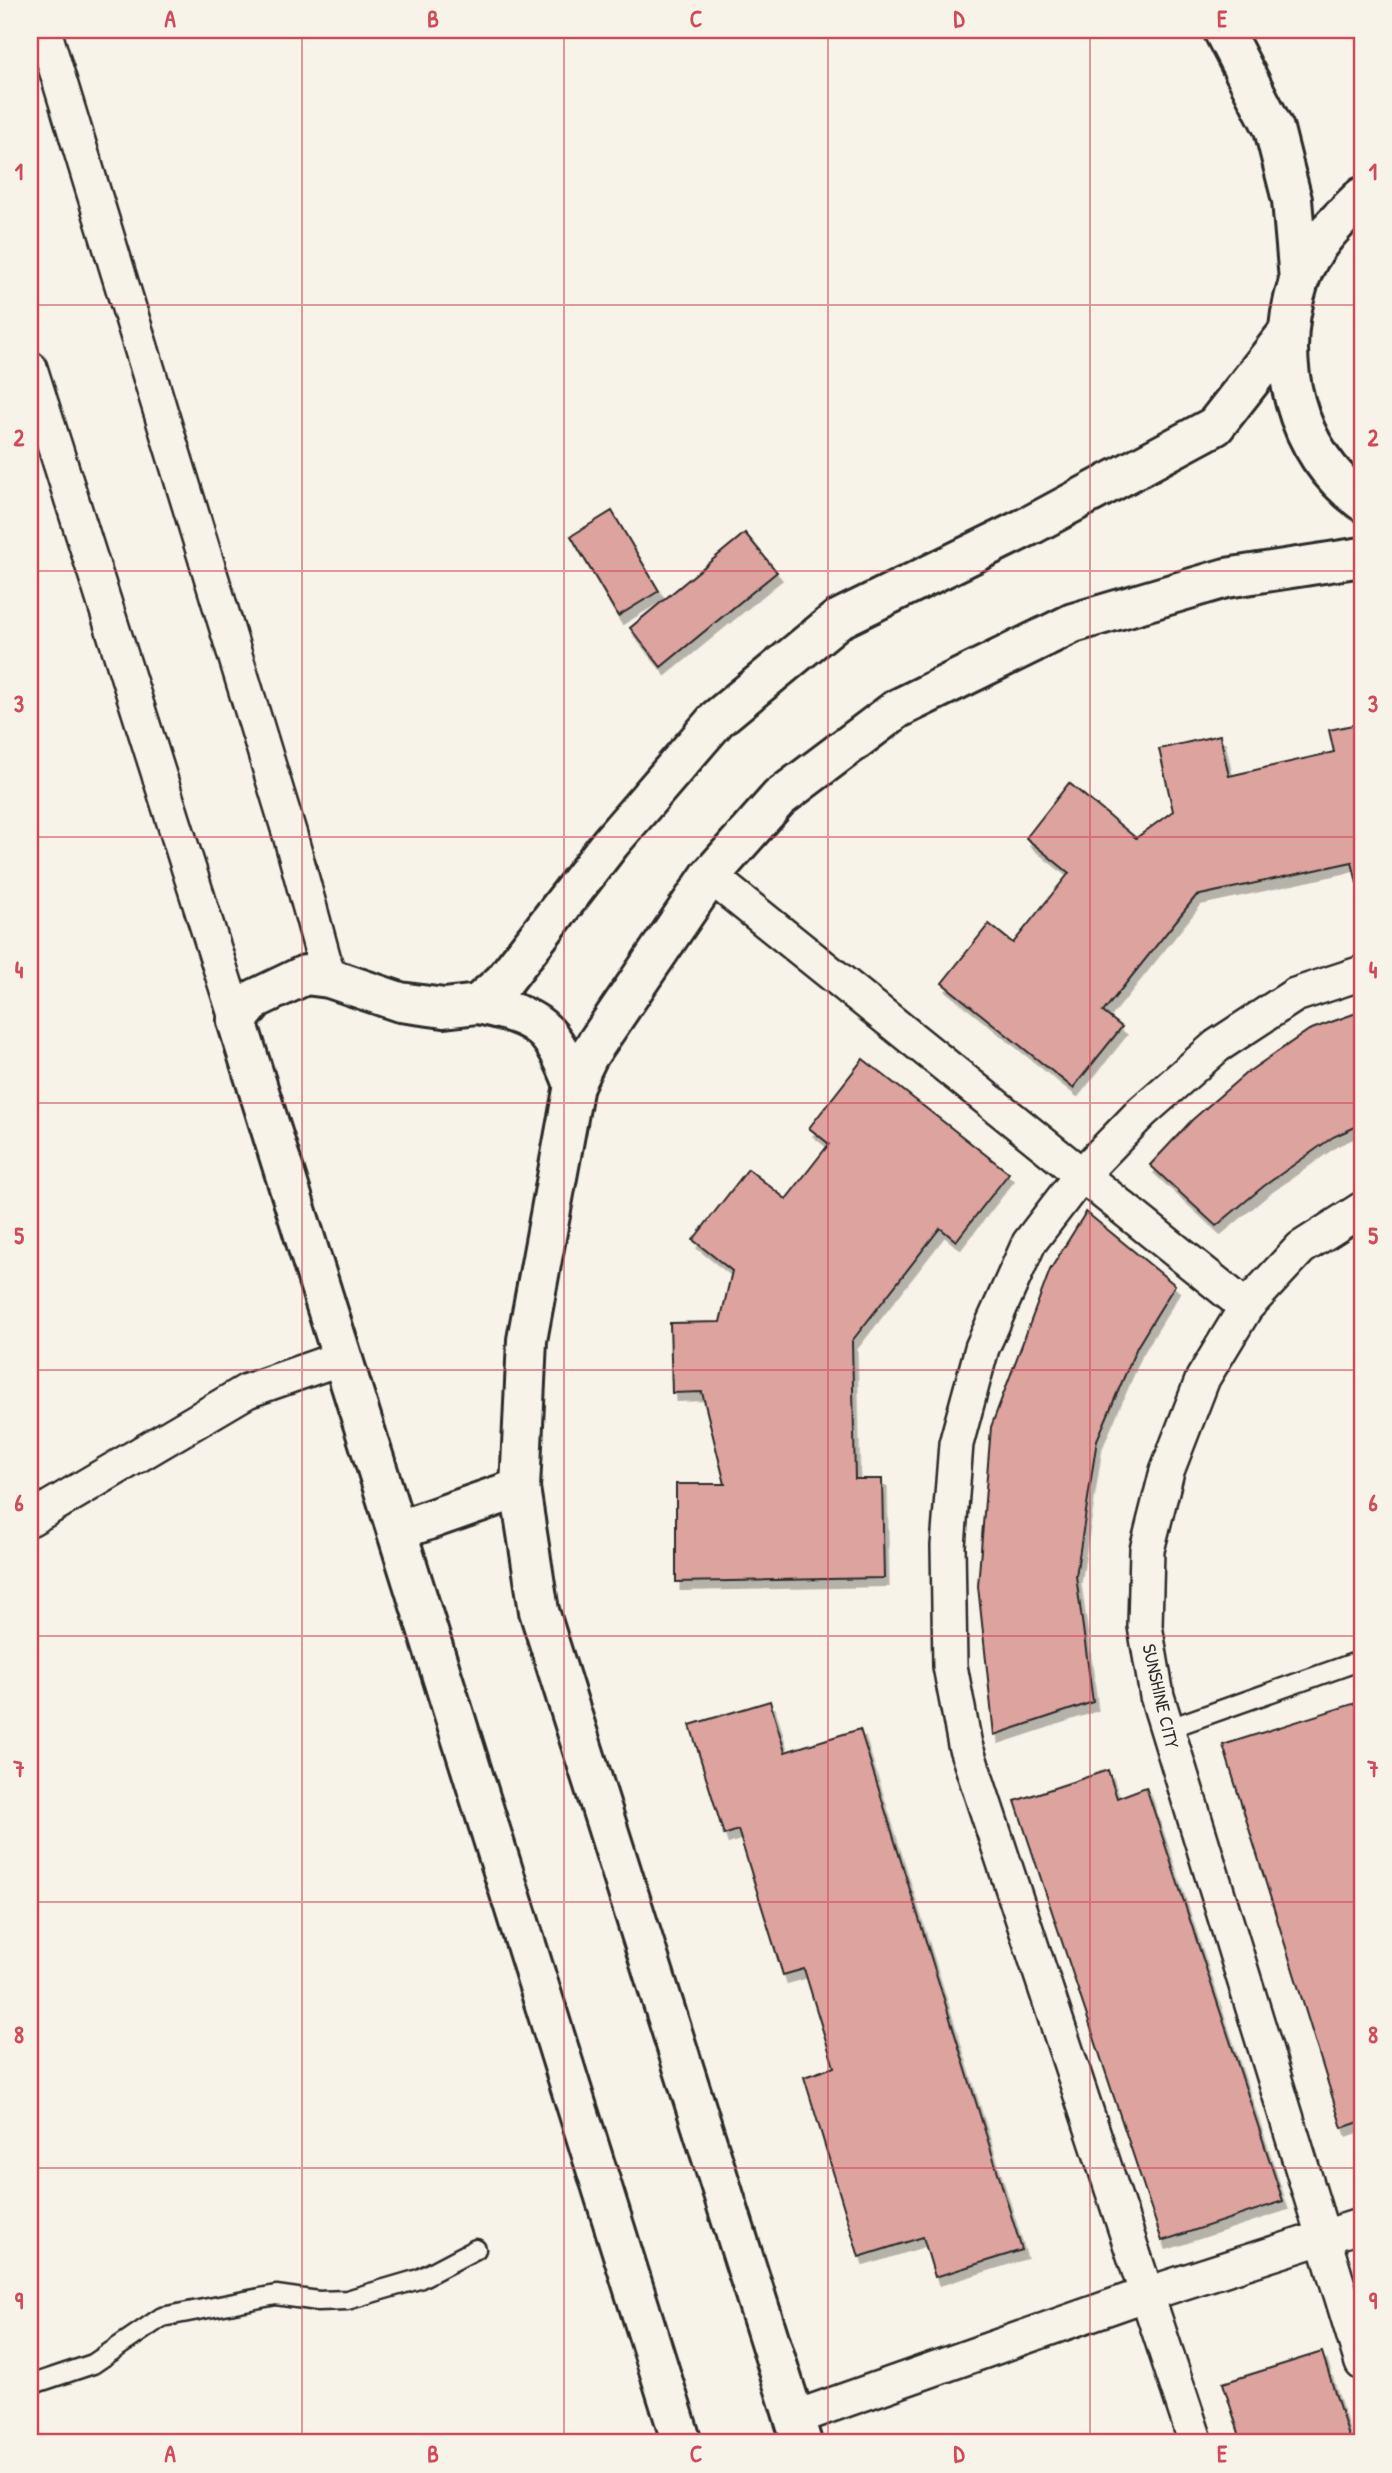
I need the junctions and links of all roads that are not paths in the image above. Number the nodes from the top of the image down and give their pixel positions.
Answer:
1 (44, 30) edge
2 (1223, 30) edge
3 (1362, 197) edge
4 (1299, 279) junction
5 (1287, 334) junction
6 (30, 368) edge
7 (1362, 501) edge
8 (1362, 557) edge
9 (710, 876) junction
10 (1362, 973) edge
11 (329, 978) junction
12 (478, 1004) junction
13 (237, 1021) junction
14 (574, 1085) junction
15 (1080, 1175) junction
16 (1362, 1209) edge
17 (1247, 1307) junction
18 (341, 1358) junction
19 (520, 1488) junction
20 (30, 1518) edge
21 (397, 1531) junction
22 (1362, 1660) edge
23 (1167, 1729) junction
24 (1362, 2225) edge
25 (1321, 2237) junction
26 (476, 2249) dead end
27 (1147, 2294) junction
28 (1362, 2363) edge
29 (30, 2385) edge
30 (798, 2431) edge
31 (682, 2443) edge
32 (1196, 2443) edge

1 - 11 street
2 - 4 street
3 - 4 street
4 - 5 street
5 - 7 street
5 - 12 street
6 - 13 street
8 - 9 street
9 - 14 street
9 - 15 street
10 - 15 street
11 - 12 street
11 - 13 street
12 - 14 street
13 - 18 street
14 - 19 street
15 - 17 street
15 - 27 street
16 - 17 street, SUNSHINE CITY
17 - 23 street, SUNSHINE CITY
18 - 20 street
18 - 21 street
19 - 21 street
19 - 30 street
21 - 31 street
22 - 23 lane
23 - 25 street, SUNSHINE CITY
24 - 25 street
25 - 27 street
25 - 28 street, SUNSHINE CITY
26 - 29 lane
27 - 30 street
27 - 32 street

